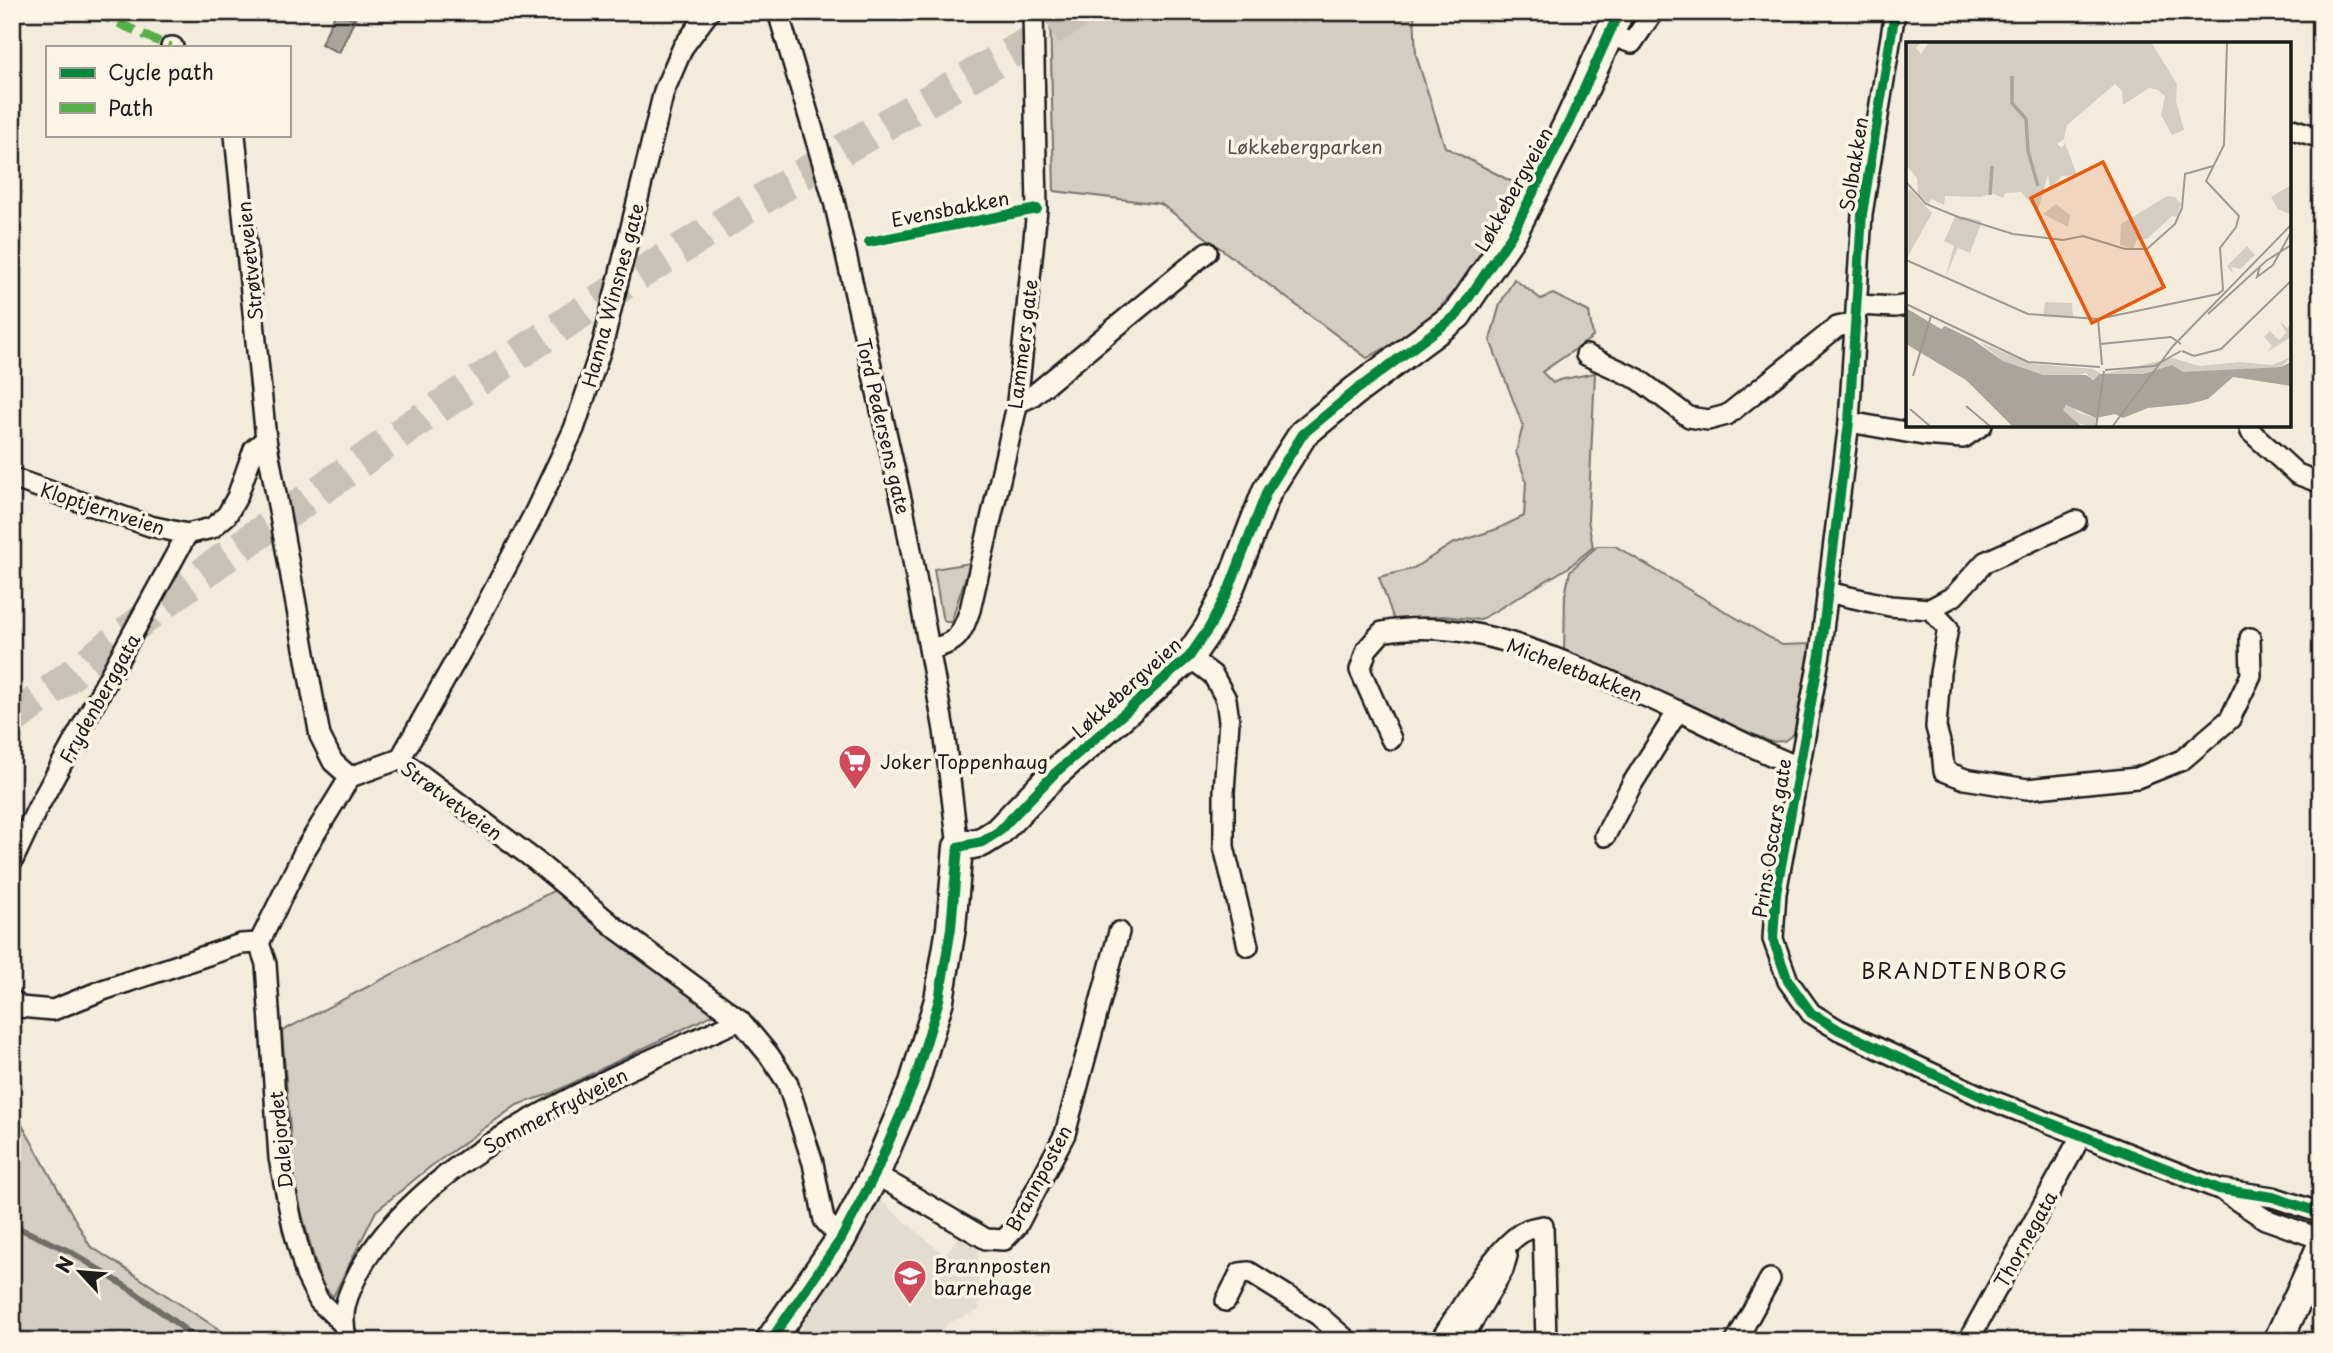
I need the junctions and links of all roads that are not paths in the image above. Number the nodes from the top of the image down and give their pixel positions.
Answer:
1 (709, 12) edge
2 (778, 12) edge
3 (1033, 12) edge
4 (1653, 12) edge
5 (1895, 12) edge
6 (1615, 23) edge
7 (2291, 129) edge
8 (235, 136) edge
9 (2321, 138) edge
10 (1207, 252) dead end
11 (1906, 305) edge
12 (1857, 314) junction
13 (1586, 355) dead end
14 (1017, 403) junction
15 (1849, 422) junction
16 (1979, 427) edge
17 (2250, 427) edge
18 (267, 439) junction
19 (12, 478) edge
20 (2321, 482) edge
21 (2076, 521) dead end
22 (187, 534) junction
23 (1827, 592) junction
24 (1930, 609) junction
25 (2250, 638) dead end
26 (930, 649) junction
27 (1189, 657) junction
28 (1678, 711) junction
29 (1391, 738) dead end
30 (400, 759) junction
31 (1800, 767) junction
32 (350, 776) junction
33 (1605, 836) dead end
34 (958, 847) junction
35 (12, 862) edge
36 (1119, 932) dead end
37 (259, 943) junction
38 (1248, 946) dead end
39 (12, 1000) edge
40 (740, 1020) junction
41 (2081, 1136) junction
42 (875, 1174) junction
43 (2219, 1189) junction
44 (2321, 1213) edge
45 (841, 1239) junction
46 (2321, 1240) edge
47 (1512, 1241) junction
48 (2321, 1248) edge
49 (1770, 1279) dead end
50 (1226, 1301) dead end
51 (344, 1332) edge
52 (1969, 1340) edge
53 (770, 1341) edge
54 (1348, 1341) edge
55 (1440, 1341) edge
56 (1461, 1341) edge
57 (1546, 1341) edge
58 (1736, 1341) edge
59 (2278, 1341) edge

1 - 30 street, Hanna Winsnes gate
2 - 26 street, Tord Pedersens gate
3 - 14 street, Lammers gate
4 - 6 street
5 - 12 street, Solbakken
6 - 27 main road, Løkkebergveien
7 - 9 street
8 - 18 street, Strøtvetveien
10 - 14 street
11 - 12 street
12 - 13 street
12 - 15 street, Prins Oscars gate
14 - 26 street, Lammers gate
15 - 16 street
15 - 23 street, Prins Oscars gate
17 - 20 street
18 - 22 street, Kloptjernveien
18 - 32 street, Strøtvetveien
19 - 22 street, Kloptjernveien
21 - 24 street
22 - 35 street, Frydenberggata
23 - 24 street
23 - 31 street, Prins Oscars gate
24 - 25 street
26 - 34 street, Tord Pedersens gate
27 - 34 main road, Løkkebergveien
27 - 38 street
28 - 29 street, Micheletbakken
28 - 31 street, Micheletbakken
28 - 33 street
30 - 32 street, Strøtvetveien
30 - 40 street, Strøtvetveien
31 - 41 street, Prins Oscars gate
32 - 37 street
34 - 42 main road
36 - 42 street, Brannposten
37 - 39 street
37 - 51 street, Dalejordet
40 - 45 street, Strøtvetveien
40 - 51 street, Sommerfrydveien
41 - 43 street, Prins Oscars gate
41 - 52 street, Thornegata
42 - 45 main road
43 - 44 street, Prins Oscars gate
43 - 46 street, Prins Oscars gate
45 - 53 main road
47 - 55 street
47 - 56 street
47 - 57 street
48 - 59 main road
49 - 58 street
50 - 54 street

